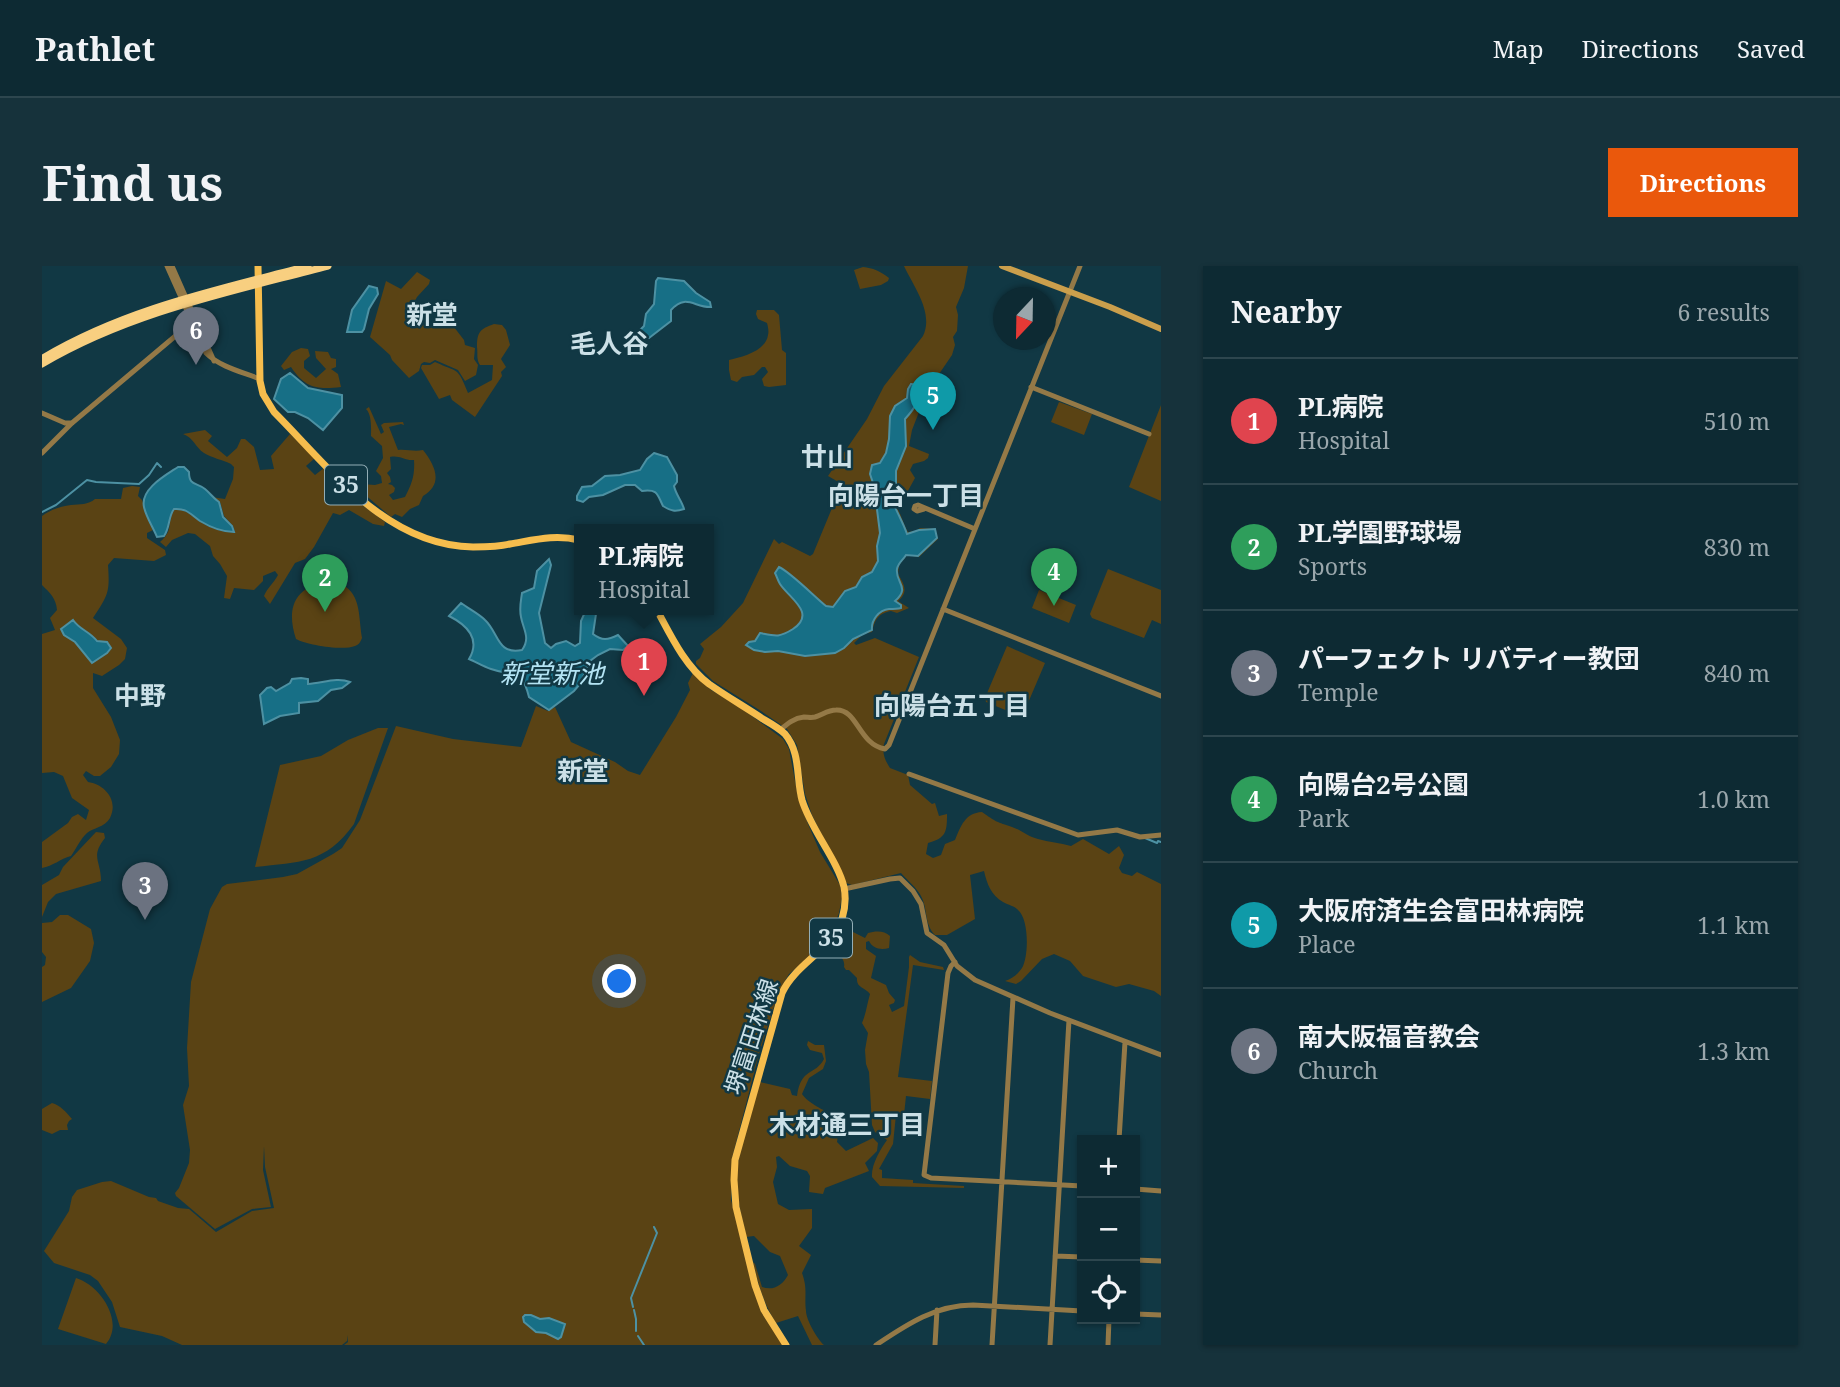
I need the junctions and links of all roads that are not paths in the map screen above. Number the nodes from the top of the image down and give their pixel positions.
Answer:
1 (167, 266) edge
2 (172, 266) edge
3 (258, 266) edge
4 (308, 266) edge
5 (327, 266) edge
6 (1002, 266) edge
7 (1080, 266) edge
8 (258, 282) junction
9 (1070, 291) junction
10 (185, 301) junction
11 (192, 322) junction
12 (1161, 327) edge
13 (44, 354) edge
14 (214, 361) junction
15 (42, 363) edge
16 (260, 379) junction
17 (1031, 387) junction
18 (42, 414) edge
19 (72, 423) junction
20 (1149, 434) dead end
21 (42, 453) edge
22 (924, 509) dead end
23 (975, 528) junction
24 (574, 539) edge
25 (943, 609) junction
26 (660, 615) edge
27 (1161, 685) edge
28 (1159, 695) edge
29 (780, 730) junction
30 (909, 774) dead end
31 (1161, 835) edge
32 (844, 890) junction
33 (955, 962) junction
34 (1013, 998) junction
35 (1069, 1020) junction
36 (1125, 1042) junction
37 (1161, 1055) edge
38 (1119, 1135) edge
39 (1002, 1182) junction
40 (1059, 1185) junction
41 (1077, 1186) edge
42 (1140, 1189) edge
43 (1161, 1191) edge
44 (1055, 1256) junction
45 (1077, 1257) edge
46 (1140, 1260) edge
47 (1161, 1261) edge
48 (995, 1306) junction
49 (1052, 1309) junction
50 (937, 1310) junction
51 (1077, 1311) edge
52 (1140, 1314) edge
53 (1161, 1315) edge
54 (1109, 1324) edge
55 (786, 1345) edge
56 (876, 1345) edge
57 (935, 1345) edge
58 (992, 1345) edge
59 (1050, 1345) edge
60 (1108, 1345) edge

1 - 10 street
2 - 10 street
3 - 8 main road, 35
4 - 8 highway
5 - 8 highway
6 - 9 main road
7 - 9 street
8 - 10 highway
8 - 16 main road, 35
9 - 12 main road
9 - 17 street
10 - 11 street
10 - 13 highway
10 - 14 street
10 - 15 highway
11 - 14 street
11 - 19 street
14 - 16 street
16 - 24 main road, 35
17 - 20 street
17 - 23 street
18 - 19 street
19 - 21 street
22 - 23 street
23 - 25 street
25 - 28 street
25 - 29 street
26 - 29 main road, 35
27 - 28 street
29 - 32 main road, 35
30 - 31 street
32 - 33 street
32 - 55 main road, 堺富田林線 / 35
33 - 34 street
33 - 39 street
34 - 35 street
34 - 39 street
35 - 36 street
35 - 40 street
36 - 37 street
36 - 38 street
39 - 40 street
39 - 48 street
40 - 41 street
40 - 44 street
42 - 43 street
44 - 45 street
44 - 49 street
46 - 47 street
48 - 49 street
48 - 50 street
48 - 58 street
49 - 51 street
49 - 59 street
50 - 56 street
50 - 57 street
52 - 53 street
54 - 60 street

